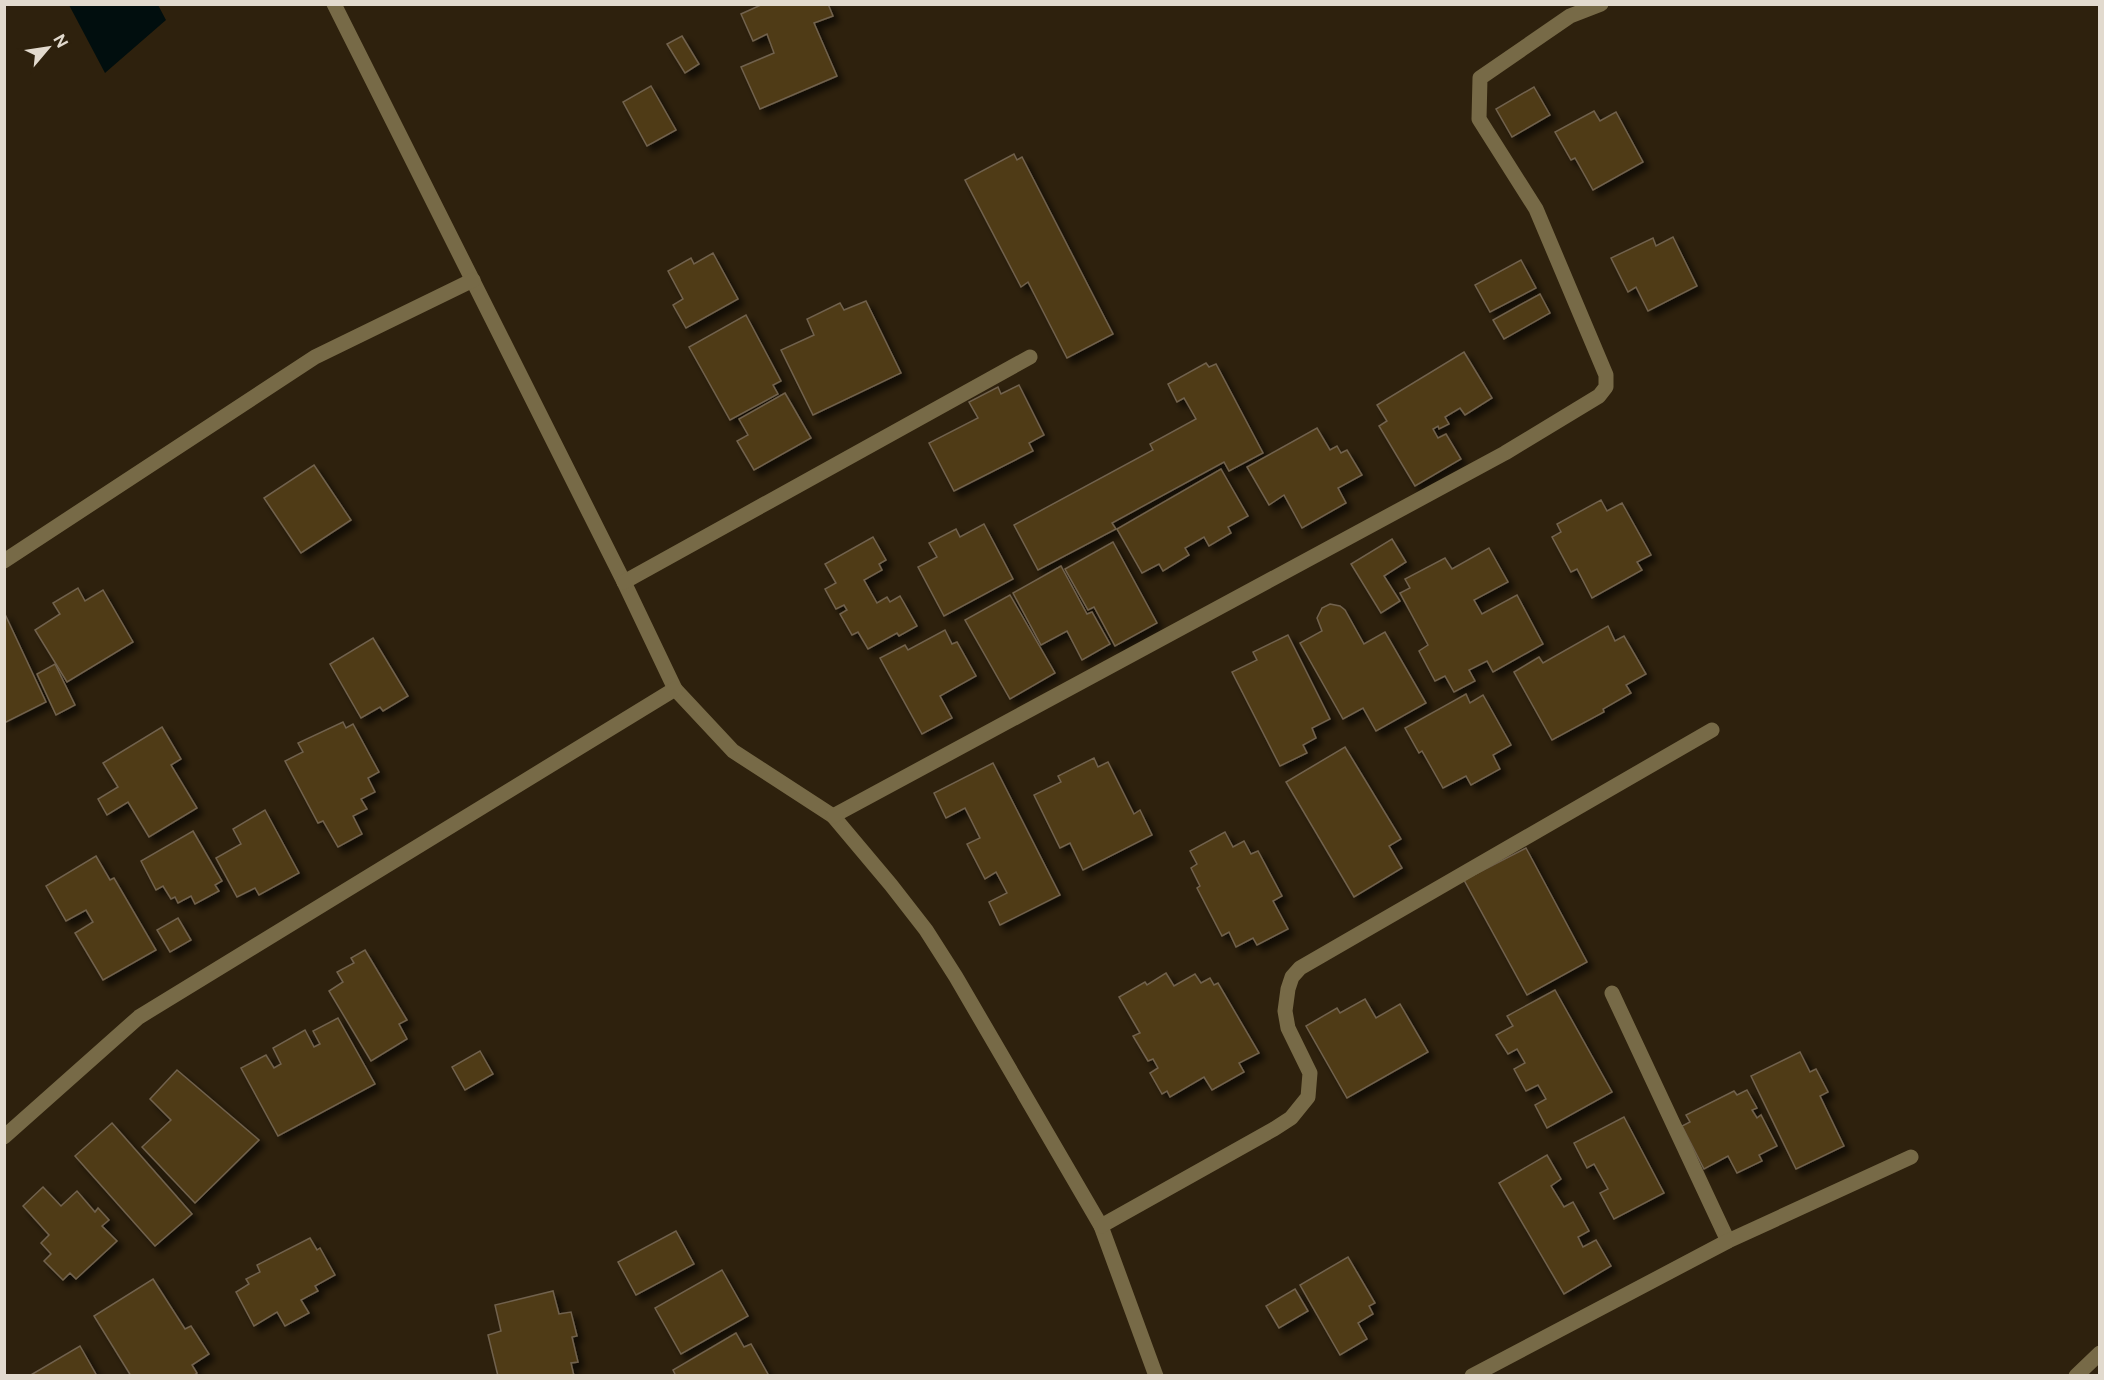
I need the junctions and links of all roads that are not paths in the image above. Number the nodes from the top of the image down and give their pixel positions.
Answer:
1 (334, 4) edge
2 (1601, 4) edge
3 (473, 280) junction
4 (1030, 357) dead end
5 (4, 561) edge
6 (624, 582) junction
7 (675, 689) junction
8 (1712, 730) dead end
9 (833, 816) junction
10 (1612, 993) dead end
11 (4, 1137) edge
12 (1911, 1157) dead end
13 (1101, 1226) junction
14 (1728, 1241) junction
15 (2100, 1353) edge
16 (1156, 1376) edge
17 (1472, 1376) edge
18 (2076, 1376) edge

1 - 3 street
2 - 9 street
3 - 5 street
3 - 6 street
4 - 6 street
6 - 7 street
7 - 9 street
7 - 11 street
8 - 13 street
9 - 13 street
10 - 14 street
12 - 14 street
13 - 16 street
14 - 17 street
15 - 18 street

